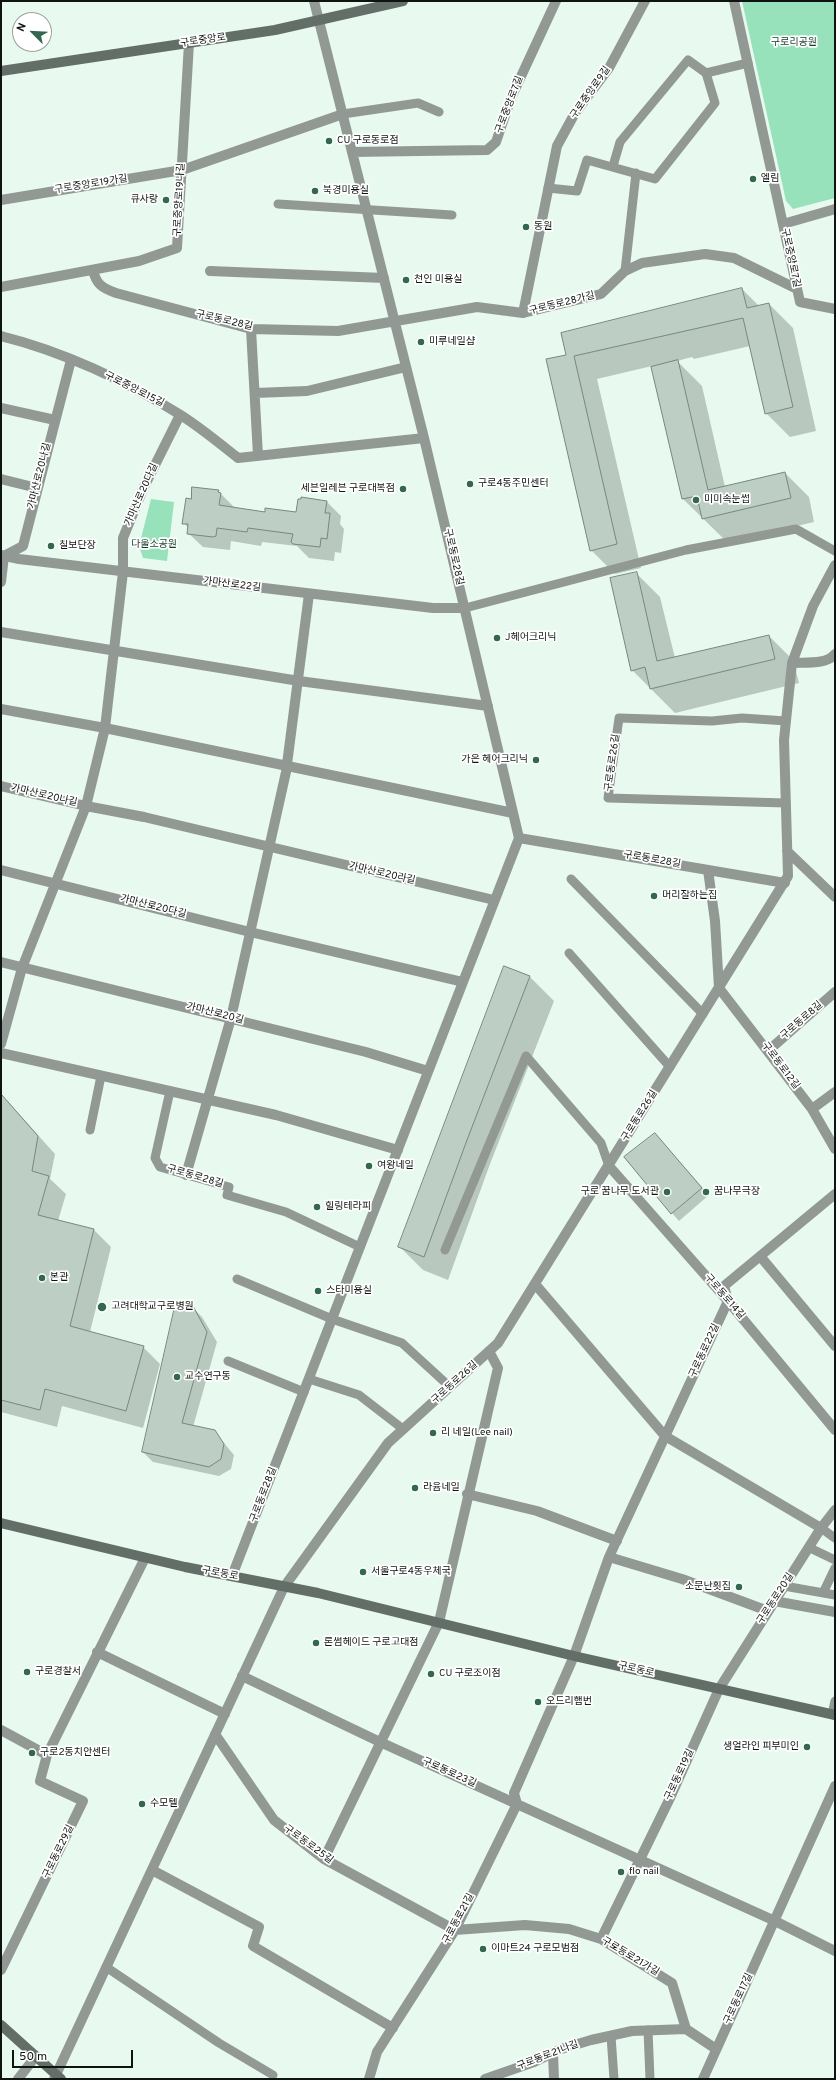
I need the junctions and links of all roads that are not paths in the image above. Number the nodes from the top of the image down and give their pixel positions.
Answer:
1 (314, 1) edge
2 (403, 1) edge
3 (556, 1) edge
4 (645, 1) edge
5 (734, 1) edge
6 (319, 20) junction
7 (189, 43) junction
8 (748, 63) junction
9 (1, 71) edge
10 (706, 73) junction
11 (439, 112) dead end
12 (343, 114) junction
13 (352, 152) junction
14 (613, 166) junction
15 (182, 170) junction
16 (636, 173) junction
17 (548, 188) junction
18 (1, 200) edge
19 (278, 204) dead end
20 (835, 209) edge
21 (366, 210) junction
22 (452, 215) dead end
23 (783, 224) junction
24 (93, 270) junction
25 (210, 271) dead end
26 (625, 271) junction
27 (384, 278) junction
28 (1, 287) edge
29 (797, 289) junction
30 (835, 309) edge
31 (523, 313) junction
32 (395, 322) junction
33 (251, 329) junction
34 (1, 336) edge
35 (71, 360) junction
36 (406, 367) junction
37 (255, 393) junction
38 (1, 408) edge
39 (180, 415) junction
40 (55, 420) junction
41 (424, 438) junction
42 (258, 456) junction
43 (1, 479) edge
44 (37, 488) junction
45 (835, 551) edge
46 (3, 555) edge
47 (835, 565) edge
48 (123, 572) junction
49 (1, 582) edge
50 (309, 594) junction
51 (465, 608) junction
52 (1, 632) edge
53 (114, 652) junction
54 (835, 654) edge
55 (792, 663) junction
56 (299, 681) junction
57 (488, 706) junction
58 (1, 709) edge
59 (786, 721) junction
60 (105, 728) junction
61 (287, 766) junction
62 (1, 786) edge
63 (786, 803) junction
64 (86, 806) junction
65 (513, 813) junction
66 (519, 838) junction
67 (269, 848) junction
68 (787, 851) junction
69 (1, 870) edge
70 (708, 870) junction
71 (571, 879) dead end
72 (56, 883) junction
73 (784, 883) junction
74 (835, 897) edge
75 (494, 900) junction
76 (250, 932) junction
77 (569, 953) dead end
78 (1, 962) edge
79 (22, 968) junction
80 (463, 982) junction
81 (719, 988) junction
82 (835, 992) edge
83 (703, 1014) junction
84 (231, 1018) junction
85 (1, 1044) edge
86 (768, 1050) junction
87 (1, 1053) edge
88 (670, 1067) junction
89 (428, 1071) junction
90 (100, 1076) junction
91 (170, 1091) junction
92 (835, 1092) edge
93 (206, 1100) junction
94 (812, 1109) junction
95 (90, 1130) dead end
96 (835, 1149) edge
97 (398, 1150) junction
98 (609, 1166) junction
99 (186, 1175) junction
100 (834, 1197) edge
101 (360, 1246) junction
102 (445, 1250) dead end
103 (760, 1256) junction
104 (237, 1279) dead end
105 (535, 1284) junction
106 (728, 1301) junction
107 (332, 1319) junction
108 (835, 1346) edge
109 (489, 1351) junction
110 (228, 1362) dead end
111 (309, 1379) junction
112 (450, 1387) junction
113 (304, 1392) junction
114 (403, 1429) junction
115 (835, 1430) edge
116 (665, 1436) junction
117 (467, 1494) junction
118 (835, 1510) edge
119 (1, 1523) edge
120 (821, 1528) junction
121 (835, 1538) edge
122 (617, 1540) junction
123 (810, 1548) junction
124 (609, 1557) junction
125 (145, 1558) junction
126 (835, 1560) edge
127 (835, 1568) edge
128 (232, 1576) junction
129 (784, 1586) junction
130 (284, 1587) junction
131 (823, 1593) junction
132 (835, 1595) edge
133 (774, 1601) junction
134 (768, 1611) junction
135 (835, 1612) edge
136 (439, 1622) junction
137 (98, 1652) junction
138 (574, 1656) junction
139 (242, 1676) junction
140 (718, 1689) junction
141 (835, 1701) edge
142 (225, 1714) junction
143 (834, 1714) edge
144 (1, 1730) edge
145 (215, 1734) junction
146 (380, 1742) junction
147 (47, 1755) junction
148 (835, 1786) edge
149 (516, 1804) junction
150 (324, 1858) junction
151 (638, 1859) junction
152 (152, 1870) junction
153 (775, 1921) junction
154 (456, 1930) junction
155 (601, 1939) junction
156 (835, 1951) edge
157 (106, 1967) junction
158 (1, 1970) edge
159 (1, 2025) edge
160 (393, 2028) junction
161 (686, 2029) junction
162 (648, 2030) junction
163 (612, 2036) junction
164 (716, 2049) junction
165 (553, 2053) junction
166 (36, 2056) junction
167 (273, 2075) dead end
168 (57, 2077) edge
169 (706, 2078) edge
170 (18, 2079) edge
171 (369, 2079) edge
172 (485, 2079) edge
173 (554, 2079) edge
174 (614, 2079) edge
175 (650, 2079) edge

1 - 6 street, 구로동로28길
2 - 6 main road, 구로중앙로
3 - 13 street, 구로중앙로7길
4 - 17 street, 구로중앙로9길
5 - 8 street, 구로중앙로7길
6 - 7 main road, 구로중앙로
6 - 12 street, 구로동로28길
7 - 9 main road, 구로중앙로
7 - 15 street, 구로중앙로19나길
8 - 10 lane
8 - 23 street, 구로중앙로7길
10 - 14 lane
10 - 16 lane
11 - 12 lane
12 - 13 street, 구로동로28길
12 - 15 street
13 - 21 street, 구로동로28길
14 - 16 lane
14 - 17 lane
15 - 18 street, 구로중앙로19가길
15 - 24 street, 구로중앙로19나길
16 - 26 lane
17 - 31 street, 구로중앙로9길
19 - 21 lane
20 - 23 street
21 - 22 lane
21 - 27 street, 구로동로28길
23 - 29 street, 구로중앙로7길
24 - 28 street, 구로중앙로19나길
24 - 33 street, 구로동로28길
25 - 27 street
26 - 29 street, 구로동로28가길
26 - 31 street, 구로동로28가길
27 - 32 street, 구로동로28길
29 - 30 street, 구로중앙로7길
31 - 32 street, 구로동로28가길
32 - 33 street, 구로동로28길
32 - 36 street, 구로동로28길
33 - 37 street
34 - 35 street, 구로중앙로15길
35 - 39 street, 구로중앙로15길
35 - 40 street, 가마산로20나길
36 - 37 street
36 - 41 street, 구로동로28길
37 - 42 street
38 - 40 street
39 - 42 street, 구로중앙로15길
39 - 48 street, 가마산로20다길
40 - 44 street, 가마산로20나길
41 - 42 street, 구로중앙로15길
41 - 51 street, 구로동로28길
43 - 44 street
44 - 46 street, 가마산로20나길
45 - 51 lane
46 - 48 street, 가마산로22길
46 - 49 street
47 - 55 street, 구로동로26길
48 - 50 street, 가마산로22길
48 - 53 street, 가마산로20다길
50 - 51 street, 가마산로22길
50 - 56 street
51 - 57 street, 구로동로28길
52 - 53 street
53 - 56 street
53 - 60 street, 가마산로20다길
54 - 55 street
55 - 59 street, 구로동로26길
56 - 57 street
56 - 61 street
57 - 65 street, 구로동로28길
58 - 60 street
59 - 63 street, 구로동로26길
59 - 63 lane, 구로동로26길
60 - 61 street
60 - 64 street, 가마산로20다길
61 - 65 street
61 - 67 street
62 - 64 street, 가마산로20나길
63 - 68 street, 구로동로26길
64 - 67 street
64 - 72 street, 가마산로20다길
65 - 66 street, 구로동로28길
66 - 70 street, 구로동로28길
66 - 75 street, 구로동로28길
67 - 75 street, 가마산로20라길
67 - 76 street
68 - 73 street, 구로동로26길
68 - 74 street
69 - 72 street
70 - 73 street, 구로동로28길
70 - 81 street
71 - 83 lane
72 - 76 street, 가마산로20다길
72 - 79 street, 가마산로20다길
73 - 81 street, 구로동로26길
75 - 80 street, 구로동로28길
76 - 80 street
76 - 84 street
77 - 88 lane
78 - 79 street, 가마산로20길
79 - 84 street, 가마산로20길
79 - 85 street
80 - 89 street, 구로동로28길
81 - 83 street, 구로동로26길
81 - 86 street, 구로동로12길
82 - 86 street, 구로동로8길
83 - 88 street, 구로동로26길
84 - 89 street, 가마산로20길
84 - 93 street
86 - 94 street, 구로동로12길
87 - 90 street
88 - 98 street, 구로동로26길
89 - 97 street, 구로동로28길
90 - 91 street
90 - 95 lane
91 - 93 street
91 - 99 lane, 구로동로28길
92 - 94 street
93 - 97 street
93 - 99 street
94 - 96 street, 구로동로12길
97 - 101 street, 구로동로28길
98 - 102 lane
98 - 105 street, 구로동로26길
98 - 106 street, 구로동로14길
99 - 101 lane, 구로동로28길
100 - 103 street, 구로동로22길
101 - 107 street, 구로동로28길
103 - 106 street, 구로동로22길
103 - 108 street
104 - 107 lane
105 - 109 street, 구로동로26길
105 - 116 street
106 - 115 street, 구로동로14길
106 - 116 street, 구로동로22길
107 - 111 street, 구로동로28길
107 - 112 lane
109 - 112 street, 구로동로26길
109 - 117 street
110 - 113 lane
111 - 113 street, 구로동로28길
111 - 114 lane
112 - 114 street, 구로동로26길
113 - 128 street, 구로동로28길
114 - 130 street, 구로동로26길
116 - 120 street
116 - 122 street, 구로동로22길
117 - 122 street
117 - 136 street
118 - 120 street, 구로동로20길
119 - 125 main road, 구로동로
120 - 121 lane
120 - 123 street, 구로동로20길
122 - 124 street, 구로동로22길
123 - 126 lane
123 - 129 street, 구로동로20길
124 - 134 street
124 - 138 street, 구로동로22길
125 - 128 main road, 구로동로
125 - 137 street, 구로동로29길
127 - 131 lane
128 - 130 main road, 구로동로
129 - 131 lane
129 - 133 street, 구로동로20길
130 - 136 main road, 구로동로
130 - 139 street
131 - 132 lane
133 - 134 street, 구로동로20길
133 - 135 street
134 - 140 street, 구로동로20길
136 - 138 main road, 구로동로
136 - 146 street
137 - 142 street
137 - 147 street, 구로동로29길
138 - 140 main road, 구로동로
138 - 149 street, 구로동로21길
139 - 142 street
139 - 146 street
140 - 143 main road, 구로동로
140 - 151 street, 구로동로19길
141 - 143 lane
142 - 145 street
144 - 147 street
145 - 150 street, 구로동로25길
145 - 152 street
146 - 149 street, 구로동로23길
146 - 150 street
147 - 158 street, 구로동로29길
148 - 153 street, 구로동로17길
149 - 151 street
149 - 154 street, 구로동로21길
150 - 154 street, 구로동로25길
151 - 153 street
151 - 155 street, 구로동로19길
152 - 157 street
152 - 160 street
153 - 156 street
153 - 164 street, 구로동로17길
154 - 155 street, 구로동로21가길
154 - 160 street, 구로동로21길
155 - 161 street, 구로동로21가길
157 - 167 lane
157 - 168 street
159 - 166 main road
160 - 171 street, 구로동로21길
161 - 162 street, 구로동로21나길
161 - 164 street
162 - 163 street, 구로동로21나길
162 - 175 lane
163 - 165 street, 구로동로21나길
163 - 174 lane
164 - 169 street, 구로동로17길
165 - 172 street, 구로동로21나길
165 - 173 street
166 - 168 main road
166 - 170 street

